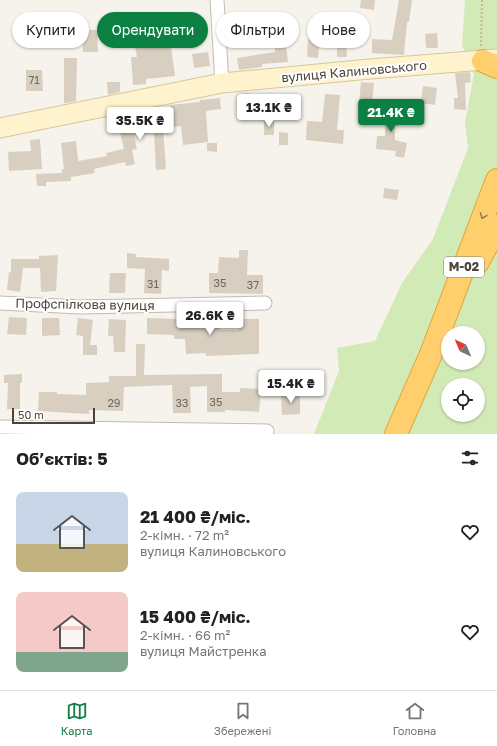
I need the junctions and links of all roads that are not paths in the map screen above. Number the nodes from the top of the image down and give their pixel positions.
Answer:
1 (217, 0) edge
2 (492, 62) edge
3 (222, 82) junction
4 (0, 128) edge
5 (497, 180) edge
6 (497, 226) edge
7 (0, 303) edge
8 (265, 303) dead end
9 (431, 354) junction
10 (0, 427) edge
11 (267, 431) dead end
12 (396, 434) edge

1 - 3 street
2 - 3 main road, вулиця Калиновського
3 - 4 main road, вулиця Калиновського
5 -> 9 highway, М-02
6 - 9 highway, М-02
7 - 8 street, Профспілкова вулиця
9 - 12 highway, М-02
10 - 11 street

